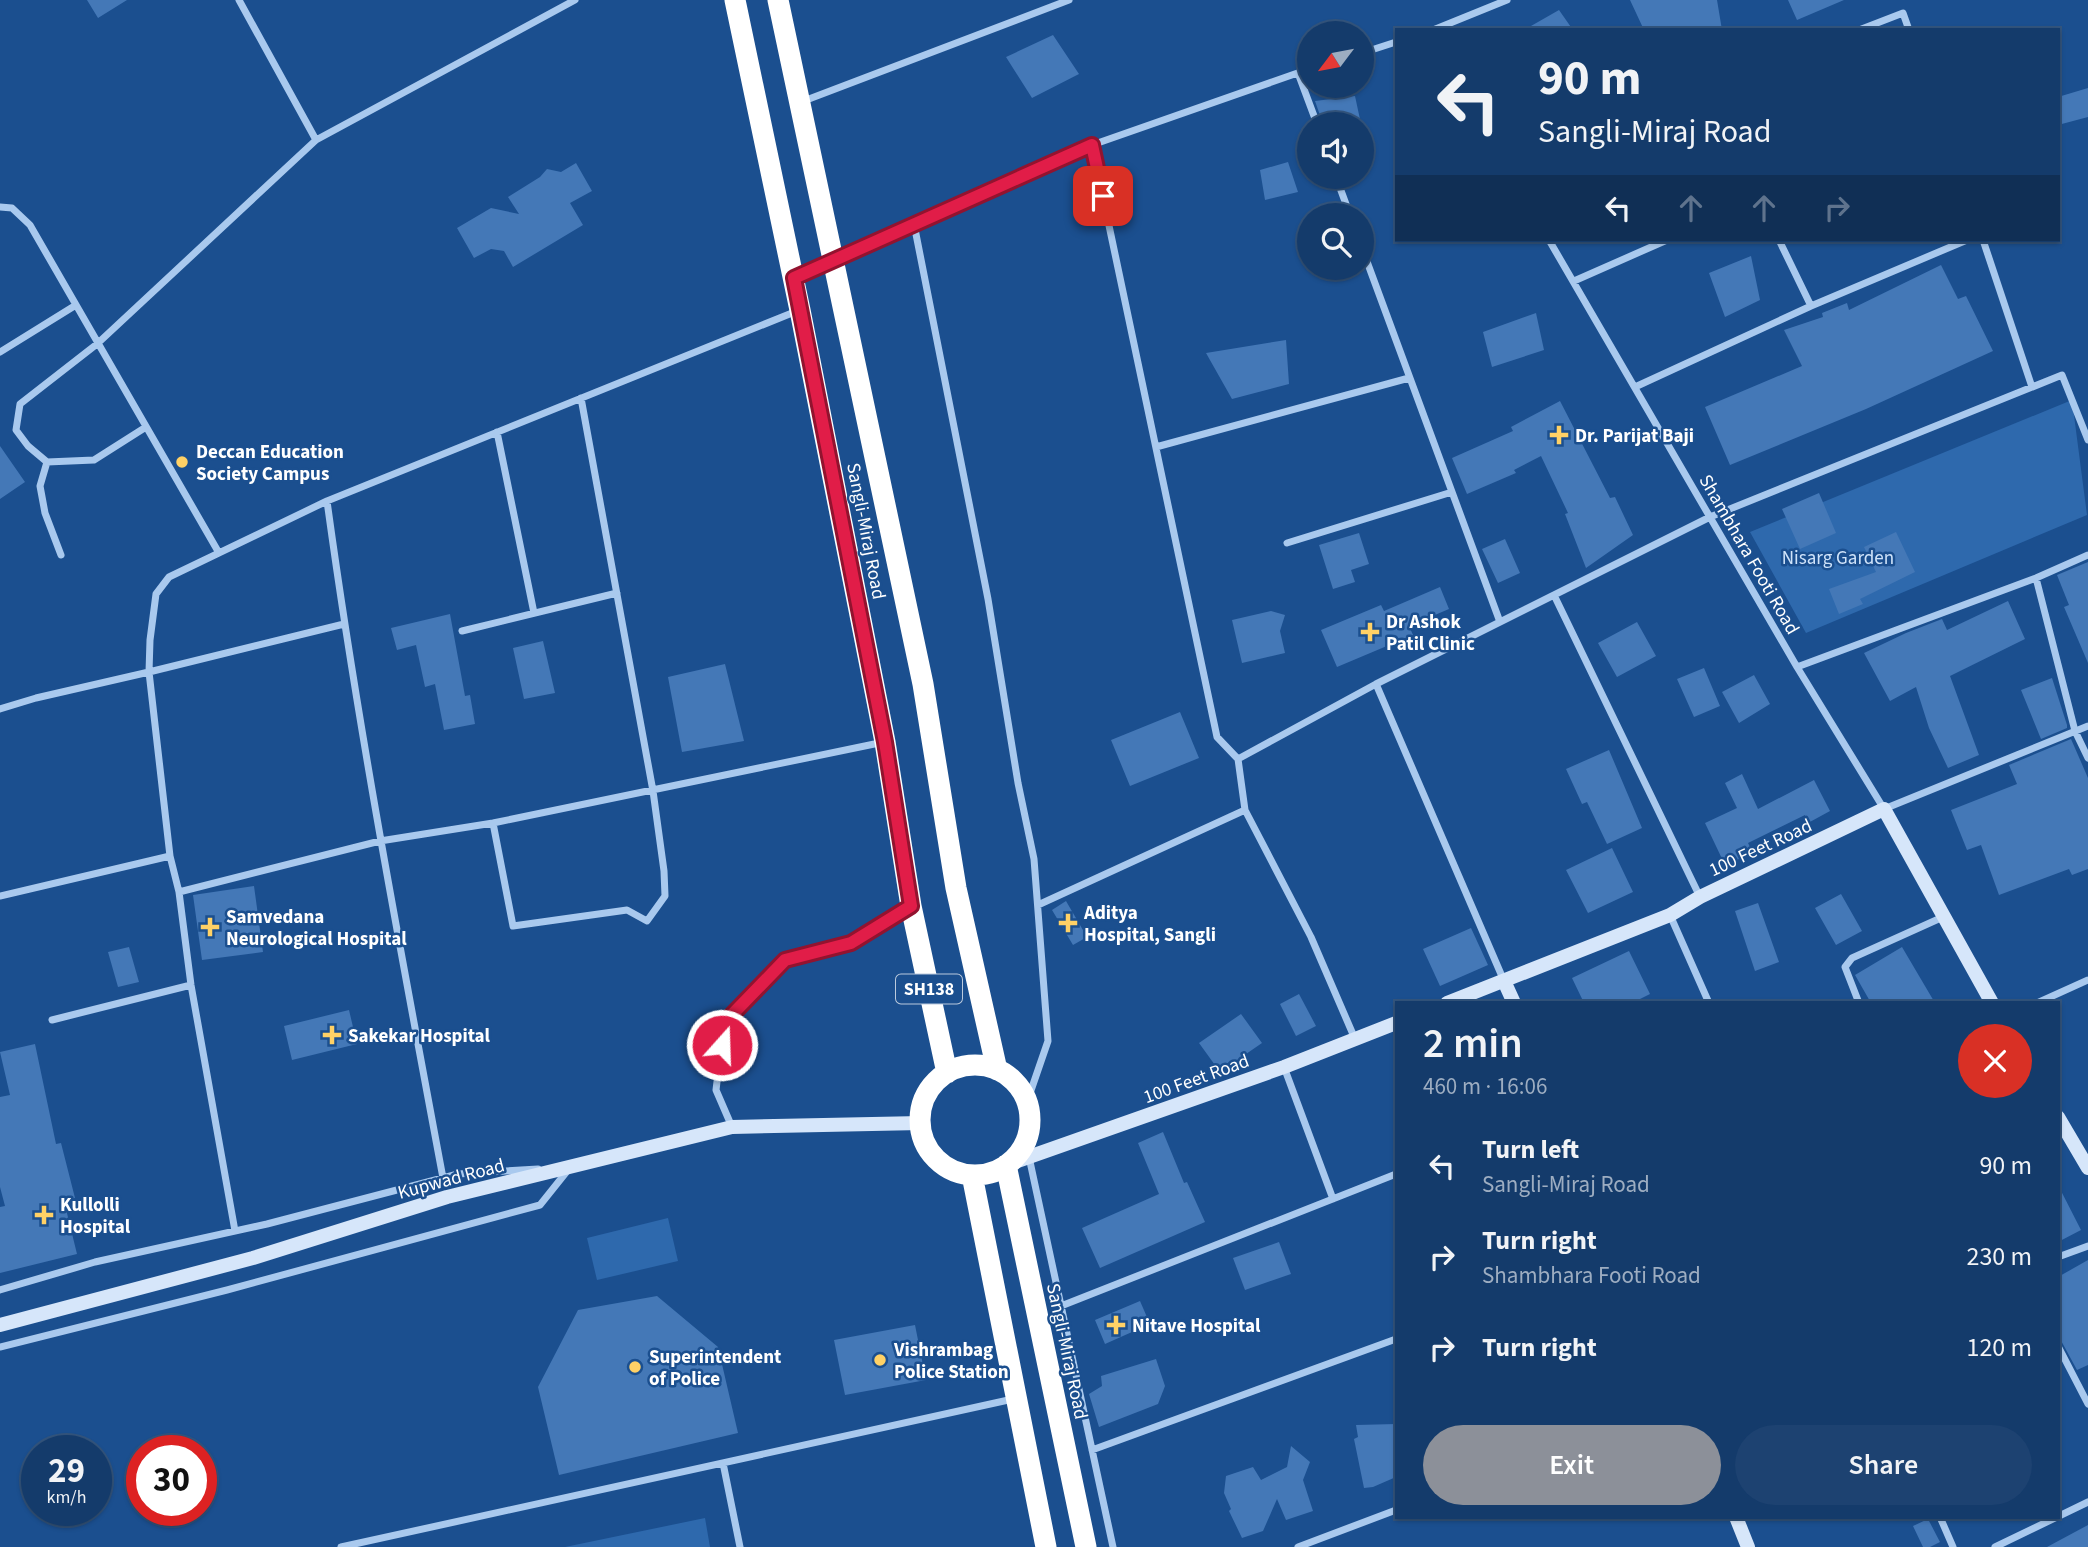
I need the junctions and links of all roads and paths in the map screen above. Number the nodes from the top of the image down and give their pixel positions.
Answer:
1 (239, 0) edge
2 (575, 0) edge
3 (735, 0) edge
4 (778, 0) edge
5 (1069, 0) edge
6 (1507, 0) edge
7 (1438, 28) edge
8 (1864, 28) edge
9 (1908, 28) edge
10 (1395, 42) edge
11 (1374, 49) edge
12 (1297, 73) edge
13 (800, 102) junction
14 (316, 140) junction
15 (1092, 145) junction
16 (0, 207) edge
17 (914, 224) junction
18 (1550, 242) edge
19 (1662, 242) edge
20 (1780, 242) edge
21 (1962, 242) edge
22 (1984, 242) edge
23 (833, 261) junction
24 (794, 278) junction
25 (1374, 280) edge
26 (1574, 281) junction
27 (76, 305) junction
28 (1811, 306) junction
29 (800, 310) junction
30 (97, 344) junction
31 (0, 352) edge
32 (1409, 378) junction
33 (1635, 387) junction
34 (2032, 387) junction
35 (581, 398) junction
36 (146, 427) junction
37 (497, 432) junction
38 (2088, 440) edge
39 (1156, 447) junction
40 (47, 462) junction
41 (1452, 492) junction
42 (327, 501) junction
43 (1710, 517) junction
44 (1287, 543) dead end
45 (219, 553) junction
46 (61, 555) dead end
47 (2088, 555) edge
48 (2036, 578) junction
49 (617, 593) junction
50 (1553, 595) junction
51 (534, 613) junction
52 (1500, 622) junction
53 (344, 624) junction
54 (462, 631) dead end
55 (1797, 667) junction
56 (149, 672) junction
57 (1376, 684) junction
58 (0, 709) edge
59 (2088, 726) edge
60 (2075, 731) junction
61 (885, 742) junction
62 (2088, 758) edge
63 (1238, 759) junction
64 (653, 791) junction
65 (1884, 809) junction
66 (1245, 810) junction
67 (493, 823) junction
68 (380, 841) junction
69 (170, 856) junction
70 (179, 892) junction
71 (0, 896) edge
72 (1700, 897) junction
73 (1038, 905) junction
74 (911, 906) junction
75 (1670, 915) junction
76 (1944, 917) junction
77 (2088, 980) edge
78 (1504, 981) junction
79 (191, 985) junction
80 (1452, 1001) edge
81 (1513, 1001) edge
82 (1708, 1001) edge
83 (1858, 1001) edge
84 (1991, 1001) edge
85 (2041, 1001) edge
86 (52, 1020) dead end
87 (1395, 1023) edge
88 (1355, 1039) junction
89 (1284, 1066) junction
90 (997, 1070) junction
91 (947, 1073) junction
92 (1027, 1102) junction
93 (2060, 1119) edge
94 (921, 1123) junction
95 (732, 1127) junction
96 (1029, 1157) junction
97 (2086, 1159) edge
98 (1006, 1165) junction
99 (570, 1167) junction
100 (1395, 1174) edge
101 (972, 1175) junction
102 (443, 1178) junction
103 (1334, 1199) junction
104 (235, 1231) junction
105 (2088, 1246) edge
106 (2060, 1256) edge
107 (0, 1290) edge
108 (1061, 1306) junction
109 (0, 1325) edge
110 (1395, 1339) edge
111 (0, 1347) edge
112 (2060, 1350) edge
113 (1016, 1398) junction
114 (2088, 1404) edge
115 (1092, 1450) junction
116 (723, 1463) junction
117 (2088, 1502) edge
118 (1395, 1510) edge
119 (2060, 1516) edge
120 (1737, 1519) edge
121 (1941, 1519) edge
122 (2053, 1519) edge
123 (341, 1547) edge
124 (740, 1547) edge
125 (1046, 1547) edge
126 (1086, 1547) edge
127 (1113, 1547) edge
128 (1298, 1547) edge
129 (1748, 1547) edge
130 (1953, 1547) edge
131 (1995, 1547) edge

1 - 14 street
2 - 14 street
3 - 24 highway, Sangli-Miraj Road / SH138
4 - 13 highway, Sangli-Miraj Road
5 - 13 street
6 - 7 street
8 - 9 street
10 - 11 street
12 - 15 street
13 - 23 highway, Sangli-Miraj Road
14 - 30 street
15 - 17 street
15 - 39 street
16 - 27 street
17 - 23 street
17 - 73 street
18 - 26 street, Shambhara Footi Road
19 - 26 street
20 - 28 street
21 - 28 street
22 - 34 street
23 - 24 street
23 - 90 highway, Sangli-Miraj Road
24 - 29 highway, Sangli-Miraj Road / SH138
25 - 32 street
26 - 33 street, Shambhara Footi Road
27 - 30 street
27 - 31 street
28 - 33 street
29 - 35 street
29 - 61 highway, Sangli-Miraj Road / SH138
30 - 36 street
30 - 40 street
32 - 39 street
32 - 41 street
33 - 43 street, Shambhara Footi Road
34 - 38 street
34 - 43 street
35 - 37 street
35 - 49 street
36 - 40 street
36 - 45 street
37 - 42 street
37 - 51 street
39 - 63 street
40 - 46 street
41 - 44 street
41 - 52 street
42 - 45 street
42 - 53 street
43 - 50 street
43 - 55 street, Shambhara Footi Road
45 - 56 street
47 - 48 street
48 - 55 street
48 - 60 street
49 - 51 street
49 - 64 street
50 - 52 street
50 - 72 street
51 - 54 street
52 - 57 street
53 - 56 street
53 - 68 street
55 - 65 street, Shambhara Footi Road
56 - 58 street
56 - 69 street
57 - 63 street
57 - 78 street
59 - 60 street
60 - 62 street
60 - 65 street
61 - 64 street
61 - 74 highway, Sangli-Miraj Road / SH138
63 - 66 street
64 - 67 street
64 - 67 street
65 - 72 main road, 100 Feet Road
65 - 76 main road
66 - 73 street
66 - 88 street
67 - 68 street
68 - 70 street
68 - 102 street
69 - 70 street
69 - 71 street
70 - 79 street
72 - 75 main road, 100 Feet Road
73 - 92 street
74 - 91 highway, Sangli-Miraj Road / SH138
74 - 95 street
75 - 78 main road, 100 Feet Road
75 - 82 street
76 - 83 street
76 - 84 main road
77 - 85 street
78 - 80 main road, 100 Feet Road
78 - 81 main road
79 - 86 street
79 - 104 street
87 - 88 main road, 100 Feet Road
88 - 89 main road, 100 Feet Road
89 - 96 main road, 100 Feet Road
89 - 103 street
90 - 91 highway
90 - 92 highway
91 - 94 highway
92 - 98 highway
93 - 97 main road
94 - 95 main road, Kupwad Road
94 - 101 highway
95 - 99 main road, Kupwad Road
96 - 98 main road, 100 Feet Road
96 - 108 street
98 - 101 highway
98 - 126 highway, Sangli-Miraj Road
99 - 102 street
99 - 109 main road, Kupwad Road
99 - 111 street
100 - 103 street
101 - 113 highway
102 - 104 street
103 - 108 street
104 - 107 street
105 - 106 street
108 - 115 street
110 - 115 street
112 - 114 street
113 - 116 street
113 - 125 highway
115 - 127 street
116 - 123 street
116 - 124 street
117 - 119 street
118 - 128 street
120 - 129 main road
121 - 130 street
122 - 131 street

